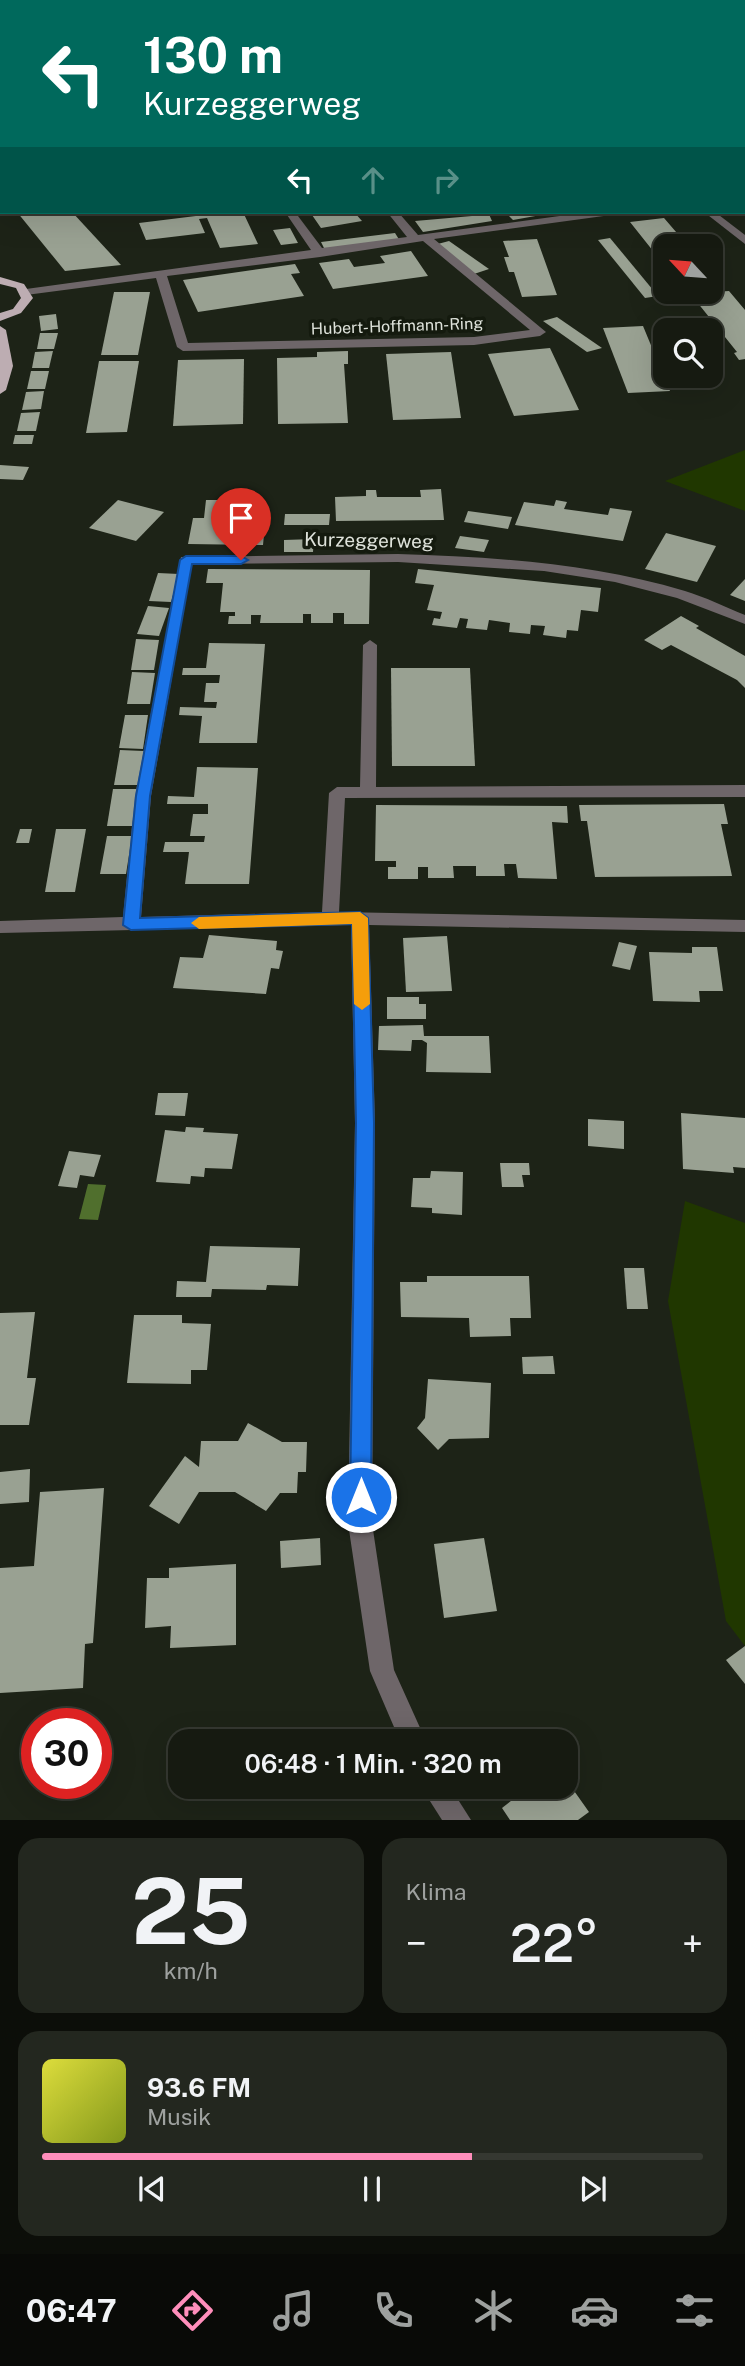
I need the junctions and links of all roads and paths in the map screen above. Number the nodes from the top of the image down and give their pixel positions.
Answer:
1 (291, 214) edge
2 (394, 214) edge
3 (597, 214) edge
4 (711, 214) edge
5 (421, 239) junction
6 (745, 241) edge
7 (320, 254) junction
8 (160, 276) junction
9 (0, 281) edge
10 (26, 292) junction
11 (0, 317) edge
12 (0, 330) edge
13 (0, 390) edge
14 (745, 620) edge
15 (370, 645) dead end
16 (368, 791) junction
17 (745, 791) edge
18 (330, 918) junction
19 (360, 918) junction
20 (131, 925) junction
21 (745, 926) edge
22 (0, 927) edge
23 (408, 1729) edge
24 (443, 1799) edge
25 (458, 1820) edge

1 - 7 street
2 - 5 street, Hubert-Hoffmann-Ring
3 - 5 street
4 - 6 street
5 - 7 street
5 - 8 street, Hubert-Hoffmann-Ring
7 - 8 street
8 - 10 street
9 - 10 main road
10 - 11 main road
12 - 13 main road
14 - 20 street, Kurzeggerweg
15 - 16 street
16 - 17 street
16 - 18 street
18 - 19 street
18 - 20 street
19 - 21 street
19 - 23 street
20 - 22 street
24 - 25 street

